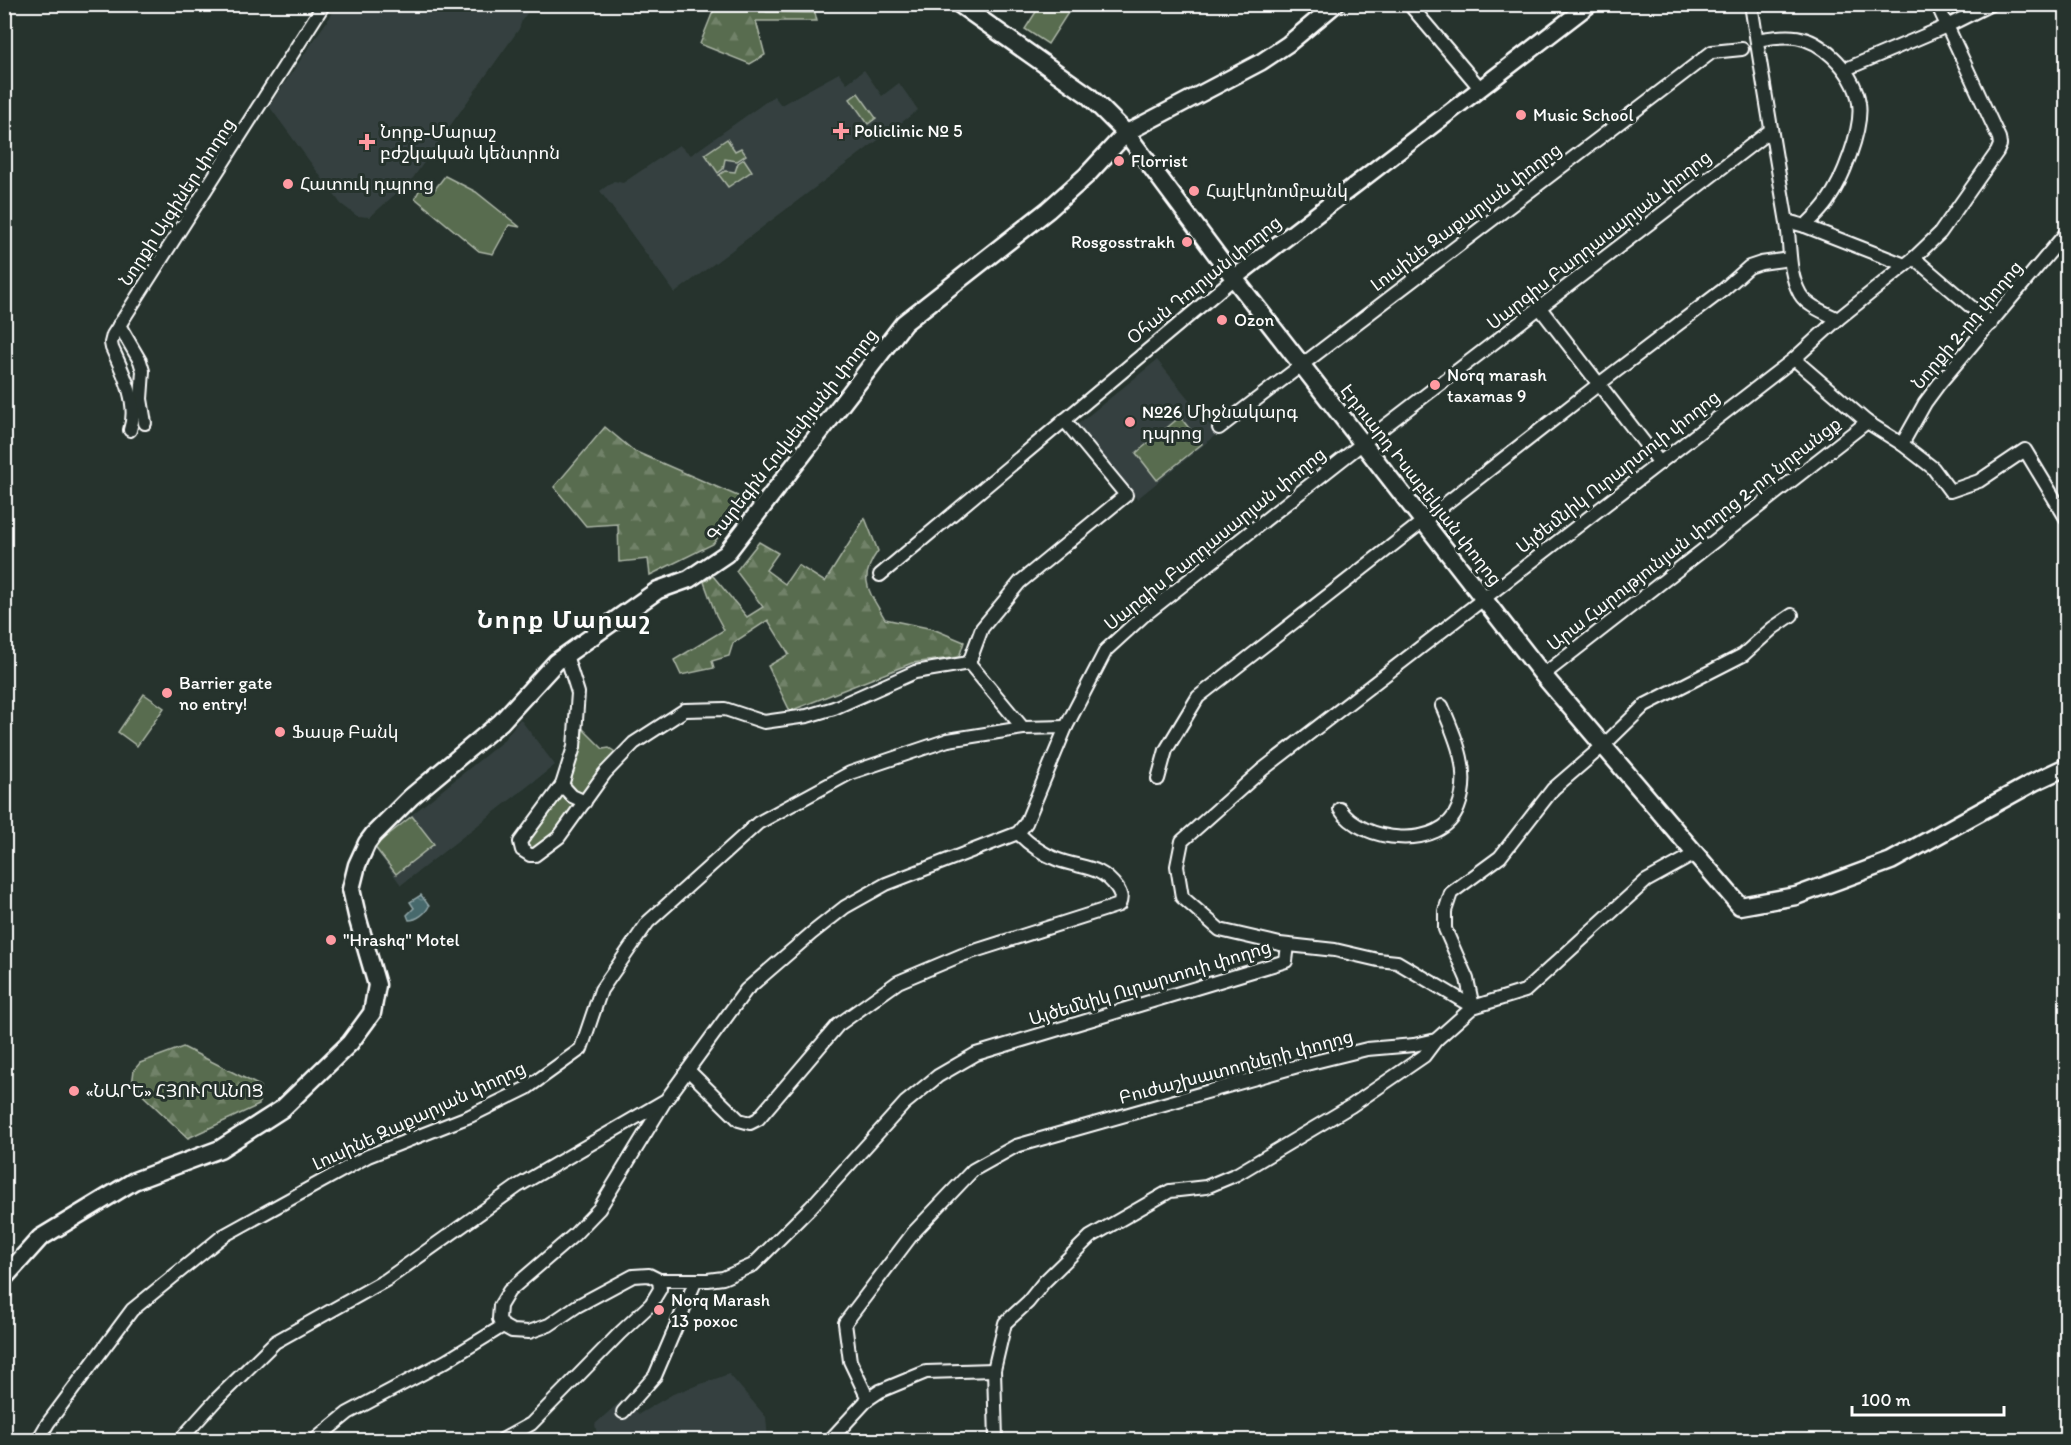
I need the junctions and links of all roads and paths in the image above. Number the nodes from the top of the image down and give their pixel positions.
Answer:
1 (324, 4) edge
2 (959, 4) edge
3 (1336, 4) edge
4 (1409, 4) edge
5 (1590, 4) edge
6 (1751, 4) edge
7 (1937, 4) edge
8 (1991, 4) edge
9 (1947, 26) junction
10 (1757, 40) junction
11 (1742, 49) dead end
12 (1846, 69) junction
13 (1480, 88) junction
14 (1771, 130) junction
15 (1126, 133) junction
16 (1787, 221) junction
17 (1805, 226) junction
18 (2067, 233) edge
19 (1790, 259) junction
20 (1910, 261) junction
21 (1234, 278) junction
22 (1540, 308) junction
23 (1838, 320) junction
24 (1991, 324) junction
25 (119, 325) junction
26 (1794, 359) junction
27 (1302, 365) junction
28 (1599, 384) junction
29 (1064, 420) junction
30 (1867, 422) junction
31 (145, 423) dead end
32 (1219, 428) dead end
33 (130, 430) dead end
34 (1363, 443) junction
35 (1902, 444) junction
36 (1660, 463) junction
37 (2067, 518) edge
38 (1424, 522) junction
39 (880, 574) dead end
40 (1485, 598) junction
41 (1792, 615) dead end
42 (566, 655) junction
43 (969, 663) junction
44 (1543, 675) junction
45 (1442, 706) dead end
46 (1066, 727) junction
47 (1023, 729) junction
48 (1604, 745) junction
49 (2067, 768) edge
50 (1158, 779) dead end
51 (562, 785) junction
52 (585, 802) junction
53 (1340, 809) dead end
54 (1018, 833) junction
55 (1695, 854) junction
56 (1288, 945) junction
57 (1473, 1007) junction
58 (1436, 1040) junction
59 (688, 1070) junction
60 (666, 1100) junction
61 (4, 1278) edge
62 (659, 1280) junction
63 (696, 1280) junction
64 (503, 1326) junction
65 (994, 1370) junction
66 (868, 1399) junction
67 (623, 1412) dead end
68 (38, 1440) edge
69 (180, 1440) edge
70 (315, 1440) edge
71 (502, 1440) edge
72 (830, 1440) edge
73 (996, 1440) edge

1 - 25 street, Նորքի Այգիներ փողոց
2 - 15 main road, Էդուարդ Իսաբեկյան փողոց
3 - 15 street, Գարեգին Հովսեփյանի փողոց
4 - 13 street
5 - 13 street, Օհան Դուրյան փողոց
6 - 10 street
7 - 9 street
8 - 9 street
9 - 12 street
9 - 20 street, Այծեմնիկ Ուրարտուի փողոց
10 - 12 street
10 - 14 street
11 - 27 street, Լուսինե Զաքարյան փողոց
12 - 17 street
13 - 21 street, Օհան Դուրյան փողոց
14 - 16 street
14 - 22 street, Սարգիս Բաղդասարյան փողոց
15 - 21 main road, Էդուարդ Իսաբեկյան փողոց
15 - 42 main road, Գարեգին Հովսեփյանի փողոց
16 - 17 street
16 - 19 street
17 - 20 street
18 - 24 street, Նորքի 2-րդ փողոց
19 - 23 street
19 - 28 street
20 - 23 street, Այծեմնիկ Ուրարտուի փողոց
20 - 24 street
21 - 27 main road, Էդուարդ Իսաբեկյան փողոց
21 - 29 street, Օհան Դուրյան փողոց
22 - 28 street
22 - 34 street, Սարգիս Բաղդասարյան փողոց
23 - 26 street, Այծեմնիկ Ուրարտուի փողոց
24 - 35 street, Նորքի 2-րդ փողոց
25 - 31 street
25 - 33 street, Նորքի Այգիներ փողոց
26 - 30 street
26 - 36 street, Այծեմնիկ Ուրարտուի փողոց
27 - 32 street, Լուսինե Զաքարյան փողոց
27 - 34 main road, Էդուարդ Իսաբեկյան փողոց
28 - 36 street
28 - 38 street
29 - 39 street, Օհան Դուրյան փողոց
29 - 43 street
30 - 35 street
30 - 44 street, Արա Հարությունյան փողոց 2-րդ նրբանցք
34 - 38 main road, Էդուարդ Իսաբեկյան փողոց
34 - 46 street, Սարգիս Բաղդասարյան փողոց
35 - 37 street
36 - 40 street, Այծեմնիկ Ուրարտուի փողոց
38 - 40 main road, Էդուարդ Իսաբեկյան փողոց
38 - 50 street
40 - 44 main road, Էդուարդ Իսաբեկյան փողոց
40 - 56 street, Այծեմնիկ Ուրարտուի փողոց
41 - 48 street
42 - 51 street
42 - 61 main road, Գարեգին Հովսեփյանի փողոց
43 - 47 street
43 - 52 street
44 - 48 main road, Էդուարդ Իսաբեկյան փողոց
45 - 53 street
46 - 47 street, Լուսինե Զաքարյան փողոց
46 - 54 street, Սարգիս Բաղդասարյան փողոց
47 - 68 street, Լուսինե Զաքարյան փողոց
48 - 55 main road, Էդուարդ Իսաբեկյան փողոց
48 - 57 street
49 - 55 main road, Էդուարդ Իսաբեկյան փողոց
51 - 52 street
51 - 52 street
54 - 59 street
54 - 59 street
55 - 57 street
56 - 57 street
56 - 63 street, Այծեմնիկ Ուրարտուի փողոց
57 - 58 street
58 - 65 street
58 - 66 street, Բուժաշխատողների փողոց
59 - 60 street
60 - 64 street
60 - 69 street
62 - 63 street, Այծեմնիկ Ուրարտուի փողոց
62 - 64 street, Այծեմնիկ Ուրարտուի փողոց
62 - 71 street
63 - 67 street
64 - 70 street
65 - 66 street
65 - 73 street
66 - 72 street

